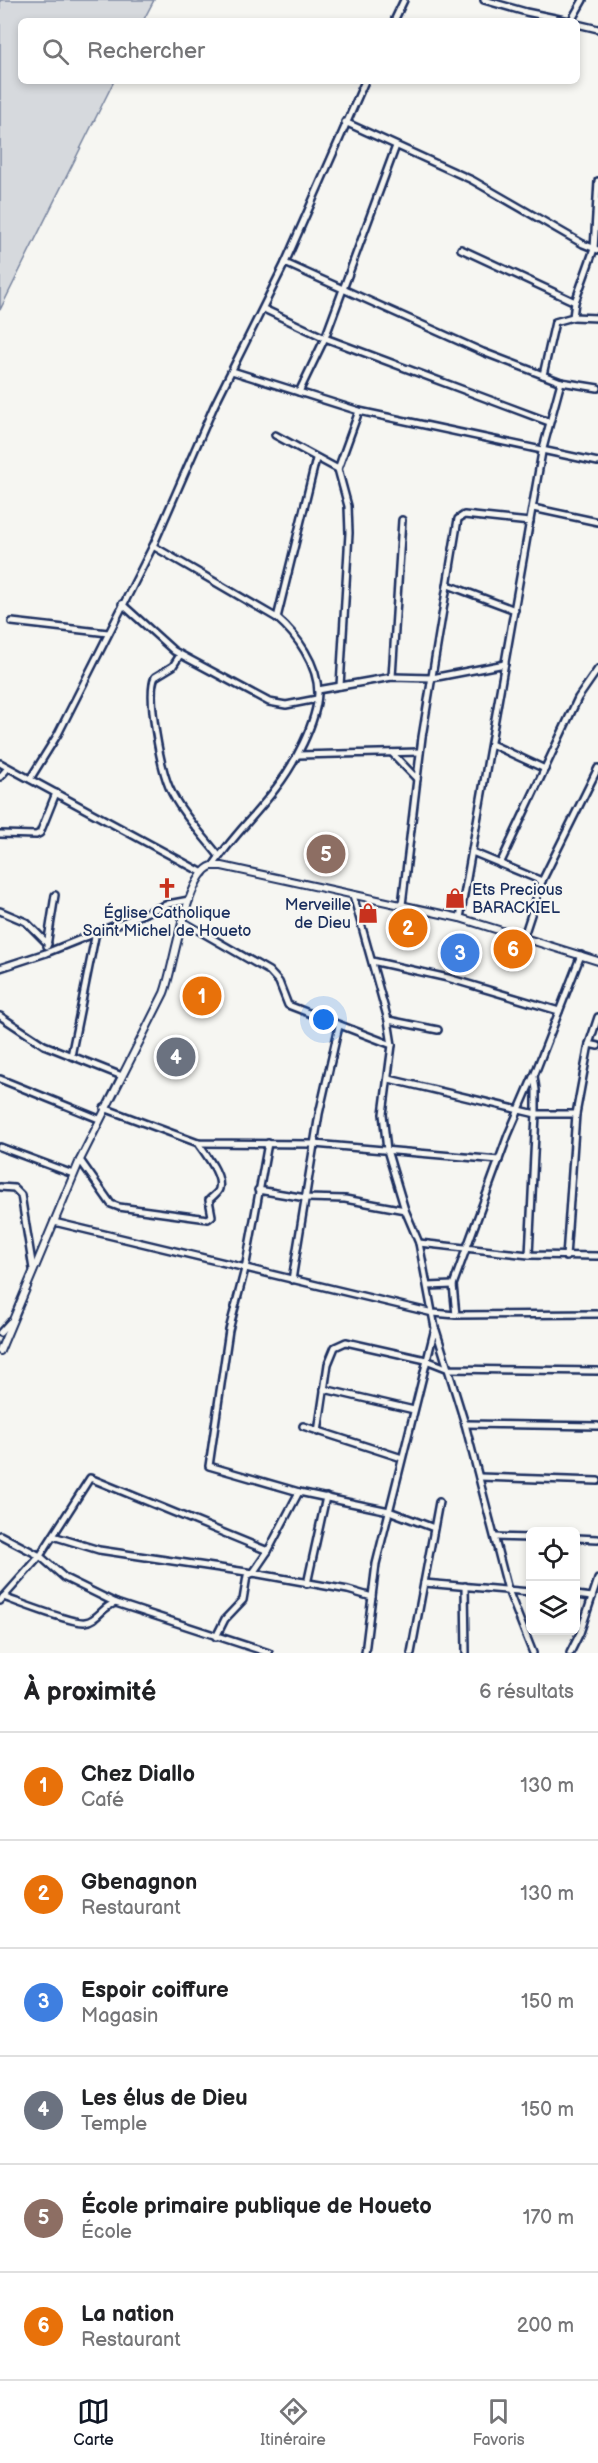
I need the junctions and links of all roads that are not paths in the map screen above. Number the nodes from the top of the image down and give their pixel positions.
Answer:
1 (404, 0) edge
2 (484, 0) edge
3 (583, 0) edge
4 (504, 3) edge
5 (395, 18) edge
6 (555, 18) edge
7 (572, 18) edge
8 (580, 25) edge
9 (598, 29) edge
10 (364, 84) edge
11 (345, 122) junction
12 (396, 146) junction
13 (598, 181) edge
14 (461, 249) dead end
15 (596, 249) edge
16 (285, 263) junction
17 (343, 288) junction
18 (575, 302) junction
19 (264, 309) junction
20 (573, 317) junction
21 (598, 318) edge
22 (325, 338) junction
23 (232, 371) junction
24 (543, 375) junction
25 (561, 382) junction
26 (598, 388) edge
27 (299, 392) junction
28 (359, 411) junction
29 (549, 422) junction
30 (274, 435) dead end
31 (542, 452) junction
32 (316, 459) junction
33 (598, 462) edge
34 (338, 469) junction
35 (533, 508) junction
36 (402, 520) dead end
37 (530, 522) junction
38 (598, 522) edge
39 (153, 546) junction
40 (448, 585) junction
41 (122, 604) junction
42 (515, 610) junction
43 (277, 618) junction
44 (12, 622) dead end
45 (108, 633) junction
46 (180, 655) junction
47 (505, 664) junction
48 (598, 669) edge
49 (392, 677) junction
50 (432, 678) junction
51 (340, 686) junction
52 (318, 690) junction
53 (317, 699) junction
54 (491, 744) junction
55 (420, 752) junction
56 (392, 753) junction
57 (298, 755) junction
58 (0, 763) edge
59 (8, 768) junction
60 (598, 768) edge
61 (545, 769) junction
62 (0, 777) edge
63 (30, 779) junction
64 (417, 779) junction
65 (56, 793) junction
66 (0, 834) edge
67 (472, 852) junction
68 (219, 856) junction
69 (500, 864) junction
70 (213, 866) junction
71 (203, 873) junction
72 (542, 881) junction
73 (55, 895) dead end
74 (353, 895) junction
75 (189, 900) junction
76 (402, 905) junction
77 (0, 911) edge
78 (460, 918) junction
79 (182, 921) junction
80 (96, 932) junction
81 (523, 939) junction
82 (48, 944) junction
83 (46, 953) junction
84 (580, 955) junction
85 (372, 961) junction
86 (598, 961) edge
87 (0, 968) edge
88 (559, 1011) junction
89 (0, 1016) edge
90 (598, 1017) edge
91 (388, 1020) junction
92 (339, 1026) junction
93 (438, 1030) dead end
94 (392, 1044) junction
95 (589, 1044) junction
96 (598, 1046) edge
97 (71, 1056) junction
98 (122, 1076) junction
99 (534, 1076) junction
100 (0, 1079) edge
101 (389, 1080) junction
102 (104, 1108) junction
103 (518, 1111) junction
104 (536, 1114) junction
105 (576, 1114) junction
106 (99, 1119) junction
107 (198, 1143) junction
108 (268, 1143) junction
109 (314, 1144) junction
110 (0, 1147) edge
111 (387, 1150) junction
112 (80, 1160) junction
113 (499, 1160) junction
114 (73, 1174) junction
115 (0, 1187) edge
116 (258, 1190) junction
117 (306, 1198) junction
118 (405, 1210) junction
119 (54, 1222) junction
120 (419, 1243) junction
121 (468, 1248) junction
122 (529, 1255) junction
123 (598, 1256) edge
124 (566, 1257) junction
125 (33, 1269) junction
126 (245, 1269) junction
127 (292, 1280) junction
128 (453, 1285) junction
129 (428, 1286) junction
130 (433, 1313) junction
131 (598, 1314) edge
132 (456, 1315) junction
133 (10, 1322) junction
134 (435, 1328) junction
135 (0, 1333) edge
136 (0, 1351) edge
137 (426, 1360) junction
138 (449, 1369) junction
139 (598, 1371) edge
140 (324, 1389) junction
141 (414, 1410) junction
142 (465, 1424) junction
143 (303, 1426) dead end
144 (598, 1426) edge
145 (318, 1432) junction
146 (402, 1458) junction
147 (478, 1477) junction
148 (598, 1481) edge
149 (299, 1492) junction
150 (326, 1497) junction
151 (439, 1502) dead end
152 (389, 1511) junction
153 (434, 1528) junction
154 (0, 1535) edge
155 (53, 1536) junction
156 (495, 1537) junction
157 (526, 1538) edge
158 (580, 1538) edge
159 (598, 1539) edge
160 (268, 1551) junction
161 (40, 1556) junction
162 (253, 1574) junction
163 (598, 1579) edge
164 (424, 1583) junction
165 (307, 1584) junction
166 (465, 1586) junction
167 (508, 1590) junction
168 (526, 1592) edge
169 (580, 1596) edge
170 (372, 1597) junction
171 (592, 1597) junction
172 (2, 1599) edge
173 (116, 1603) junction
174 (216, 1637) junction
175 (269, 1653) edge
176 (365, 1653) edge
177 (411, 1653) edge
178 (466, 1653) edge
179 (533, 1653) edge
180 (570, 1653) edge

1 - 5 street
2 - 4 street
3 - 7 street
4 - 6 street
8 - 9 street
10 - 11 street
11 - 12 street
11 - 16 street
12 - 15 street
12 - 17 street
13 - 15 street
14 - 18 street
15 - 18 street
16 - 17 street
16 - 19 street
17 - 22 street
17 - 24 street
18 - 20 street
19 - 22 street
19 - 23 street
20 - 21 street
20 - 24 street
22 - 27 street
22 - 29 street
23 - 27 street
23 - 39 street
24 - 25 street
25 - 26 street
25 - 29 street
27 - 28 street
28 - 31 street
28 - 34 street
29 - 31 street
30 - 32 street
31 - 33 street
31 - 35 street
32 - 34 street
32 - 43 street
34 - 51 street
35 - 37 street
35 - 38 street
36 - 49 street
37 - 40 street
37 - 42 street
39 - 41 street
39 - 43 street
40 - 42 street
40 - 50 street
41 - 45 street
41 - 46 street
42 - 47 street
43 - 52 street
44 - 45 street
45 - 63 street
46 - 53 street
46 - 68 street
47 - 50 street
47 - 54 street
48 - 61 street
49 - 50 street
49 - 51 street
50 - 55 street
51 - 52 street
52 - 53 street
53 - 57 street
54 - 61 street
54 - 67 street
55 - 56 street
55 - 64 street
56 - 57 street
56 - 64 street
57 - 68 street
58 - 59 street
59 - 62 street
59 - 63 street
60 - 72 street
61 - 69 street
63 - 65 street
64 - 76 street
65 - 66 street
65 - 71 street
67 - 69 street
67 - 78 street
68 - 70 street
69 - 72 street
70 - 71 street
70 - 74 street
71 - 75 street
72 - 81 street
73 - 82 street
74 - 76 street
74 - 85 street
75 - 79 street
75 - 80 street
76 - 78 street
77 - 82 street
78 - 81 street
79 - 92 street
79 - 98 street
80 - 83 street
80 - 97 street
81 - 84 street
82 - 83 street
83 - 87 street
84 - 86 street
84 - 88 street
85 - 88 street
85 - 91 street
88 - 99 street
89 - 97 street
90 - 95 street
91 - 93 street
91 - 94 street
92 - 94 street
92 - 109 street
94 - 101 street
95 - 96 street
95 - 105 street
97 - 98 street
98 - 102 street
99 - 103 street
99 - 104 street
100 - 106 street
101 - 103 street
101 - 111 street
102 - 106 street
102 - 107 street
103 - 104 street
103 - 113 street
104 - 105 street
104 - 122 street
105 - 124 street
106 - 112 street
107 - 108 street
107 - 112 street
108 - 109 street
108 - 116 street
109 - 111 street
109 - 117 street
110 - 114 street
111 - 113 street
111 - 118 street
112 - 114 street
113 - 121 street
114 - 119 street
115 - 125 street
116 - 117 street
116 - 126 street
117 - 118 street
117 - 127 street
118 - 120 street
119 - 125 street
119 - 126 street
120 - 121 street
120 - 129 street
121 - 122 street
121 - 128 street
122 - 124 street
123 - 124 street
125 - 133 street
126 - 127 street
126 - 149 street
127 - 130 street
128 - 129 street
128 - 132 street
129 - 130 street
130 - 132 street
130 - 134 street
131 - 132 street
133 - 135 street
133 - 136 street
134 - 137 street
134 - 138 street
137 - 138 street
137 - 140 street
137 - 141 street
138 - 139 street
138 - 142 street
140 - 141 street
140 - 145 street
141 - 146 street
142 - 144 street
142 - 147 street
143 - 145 street
145 - 146 street
146 - 152 street
147 - 148 street
147 - 156 street
149 - 150 street
149 - 160 street
150 - 152 street
150 - 165 street
151 - 153 street
152 - 153 street
152 - 170 street
153 - 164 street
154 - 161 street
155 - 160 street
155 - 161 street
155 - 162 street
156 - 157 street
156 - 167 street
158 - 159 street
160 - 162 street
161 - 172 street
161 - 173 street
162 - 165 street
162 - 174 street
163 - 171 street
164 - 166 street
164 - 177 street
165 - 170 street
166 - 167 street
166 - 178 street
167 - 168 street
167 - 179 street
169 - 171 street
170 - 176 street
171 - 180 street
172 - 173 street
173 - 174 street
174 - 175 street

